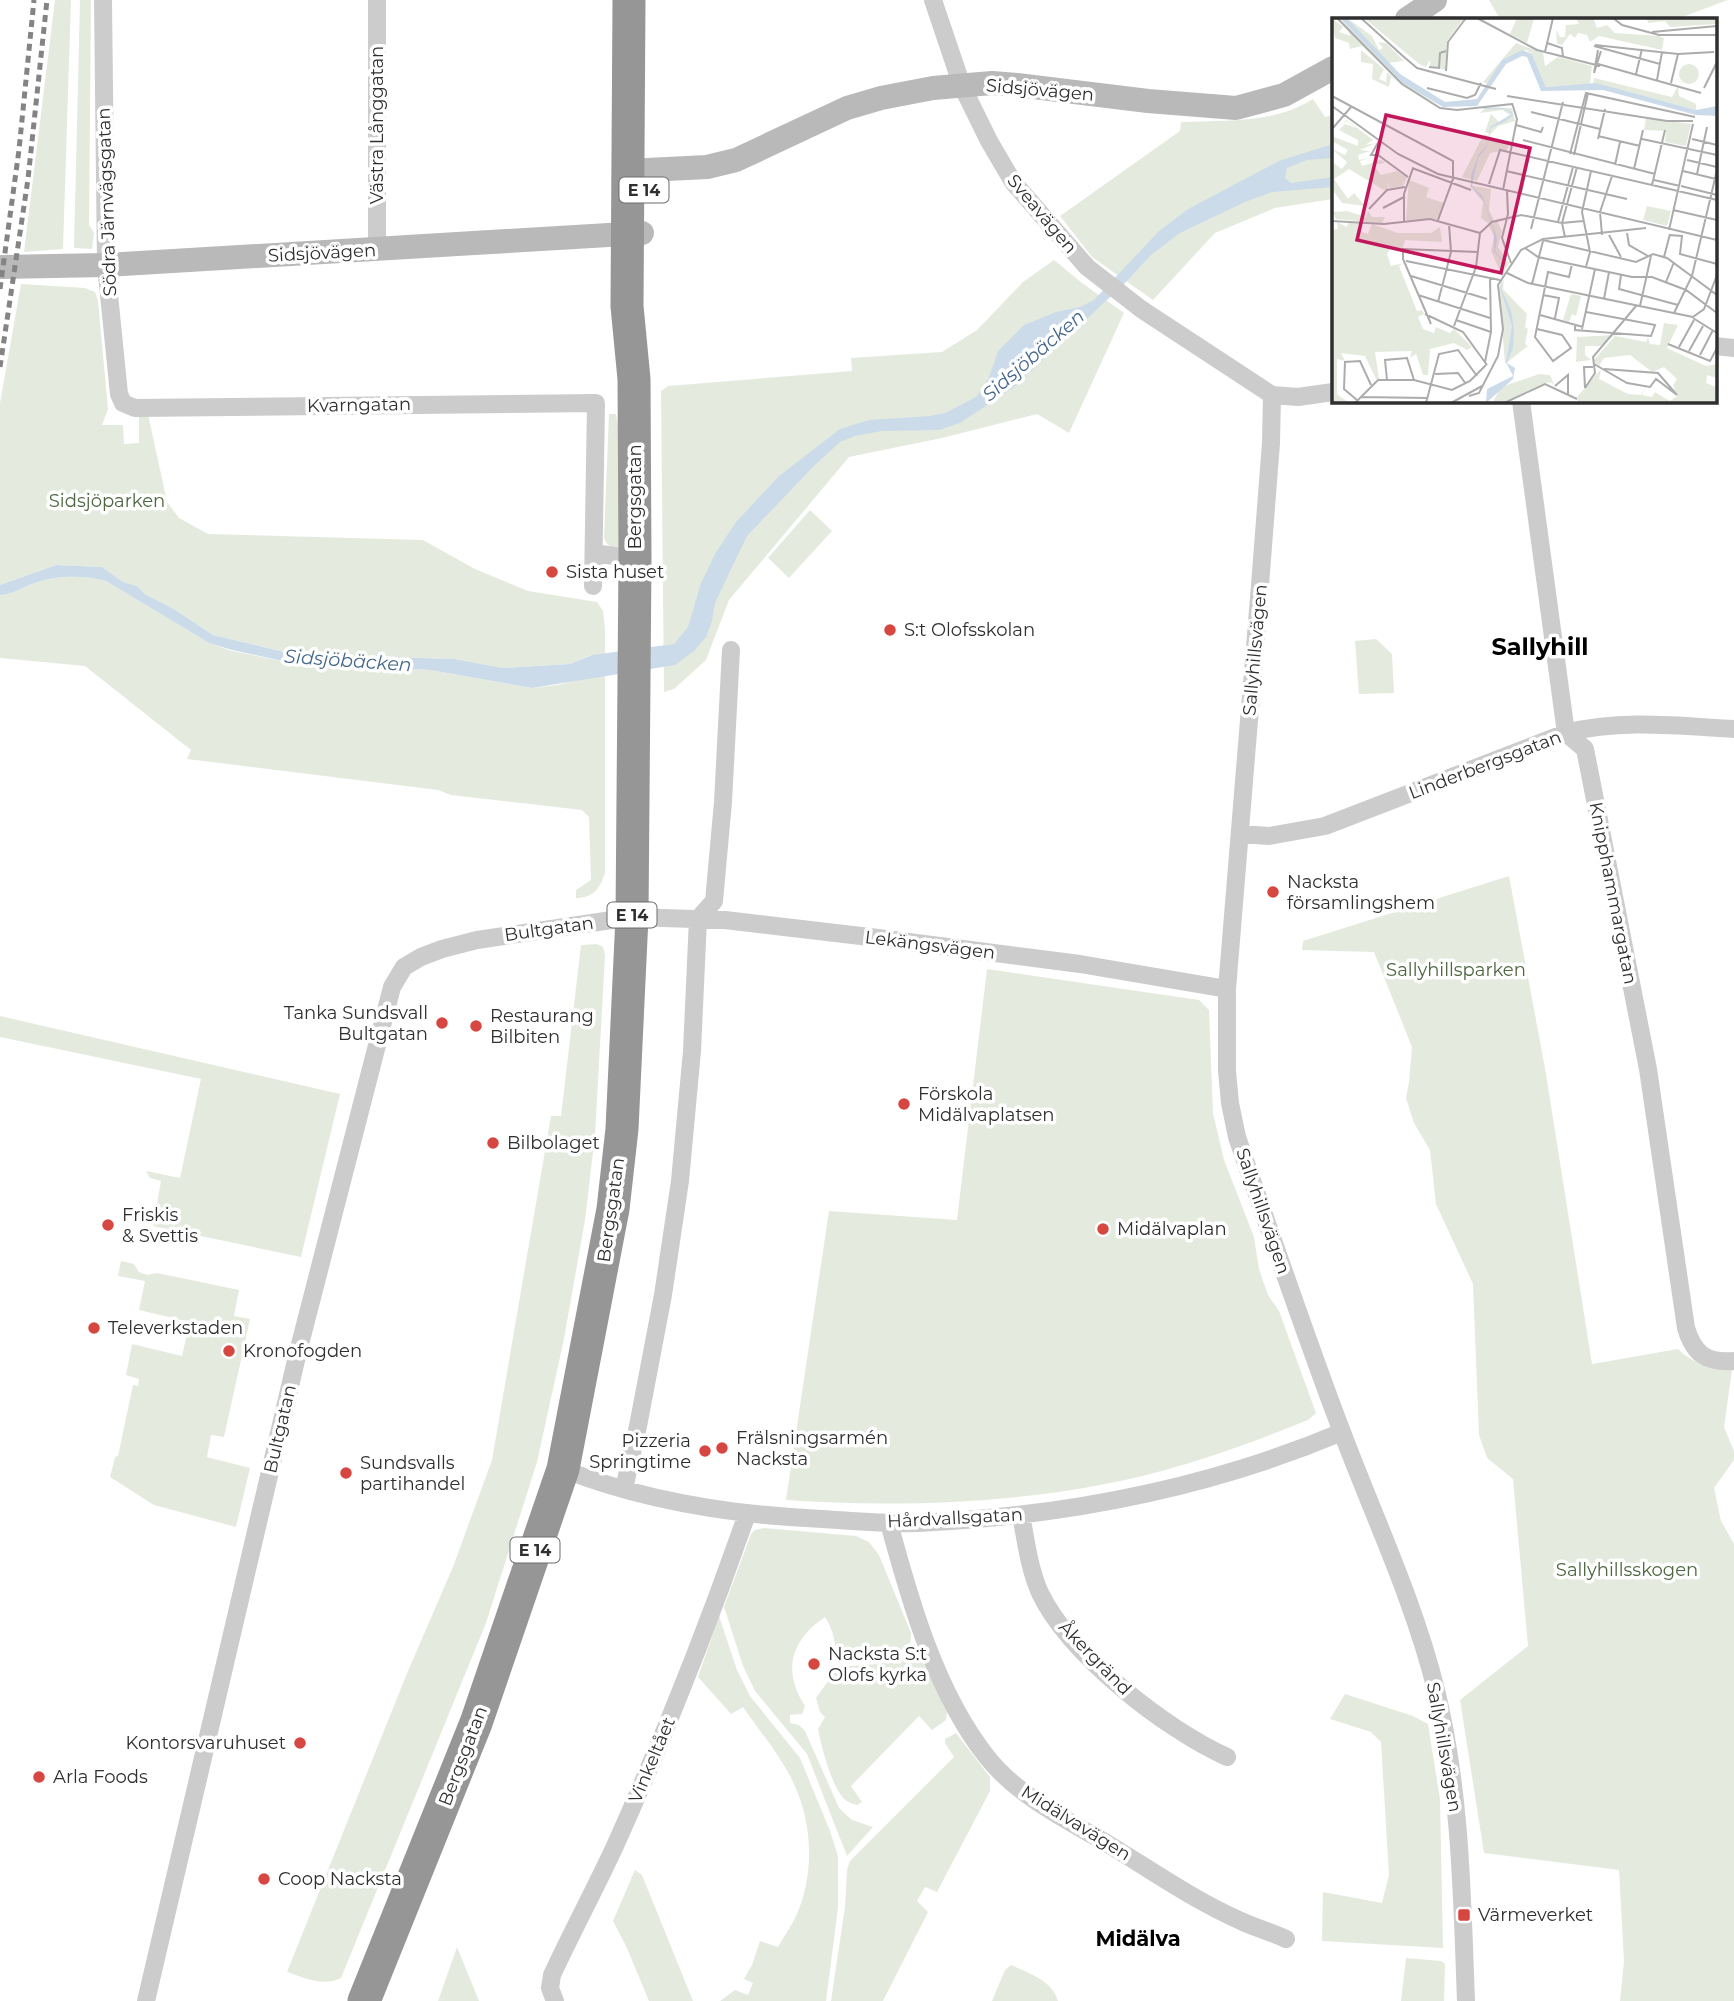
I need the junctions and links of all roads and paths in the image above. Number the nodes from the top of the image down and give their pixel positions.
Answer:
1 (103, 0) edge
2 (377, 0) edge
3 (629, 0) edge
4 (646, 0) edge
5 (933, 0) edge
6 (1435, 0) edge
7 (1408, 18) edge
8 (1332, 69) edge
9 (962, 86) junction
10 (636, 171) junction
11 (635, 234) junction
12 (377, 250) junction
13 (106, 265) junction
14 (0, 267) edge
15 (1716, 346) edge
16 (1734, 348) edge
17 (1332, 392) edge
18 (1272, 395) junction
19 (1521, 402) edge
20 (123, 403) joint
21 (594, 553) junction
22 (635, 559) junction
23 (593, 586) dead end
24 (731, 650) dead end
25 (1734, 729) edge
26 (1566, 733) junction
27 (1241, 834) junction
28 (632, 917) junction
29 (698, 919) junction
30 (1227, 989) junction
31 (1734, 1361) edge
32 (1342, 1432) junction
33 (563, 1469) junction
34 (624, 1489) junction
35 (747, 1514) junction
36 (1021, 1515) junction
37 (889, 1522) junction
38 (1227, 1757) dead end
39 (1286, 1939) dead end
40 (146, 2001) edge
41 (364, 2001) edge
42 (555, 2001) edge
43 (1466, 2001) edge

1 - 13 street, Södra Järnvägsgatan
2 - 12 street, Västra Långgatan
3 - 10 highway, Bergsgatan / E 14
4 - 10 highway, Bergsgatan / E 14
5 - 9 street, Sveavägen
6 - 7 street
8 - 9 street, Sidsjövägen
9 - 10 street, Sidsjövägen
9 - 18 street, Sveavägen
10 - 11 highway, Bergsgatan / E 14
11 - 12 street, Sidsjövägen
11 - 22 highway, Bergsgatan / E 14
12 - 13 street, Sidsjövägen
13 - 14 street, Sidsjövägen
13 - 20 street, Södra Järnvägsgatan
15 - 16 street
17 - 18 street
18 - 27 street, Sallyhillsvägen
19 - 26 street
20 - 21 street, Kvarngatan
21 - 22 street
21 - 23 street
22 - 28 highway, Bergsgatan / E 14
24 - 29 street
25 - 26 street, Linderbergsgatan
26 - 27 street, Linderbergsgatan
26 - 31 street, Knipphammargatan
27 - 30 street, Sallyhillsvägen
28 - 29 street, Lekängsvägen
28 - 33 highway, Bergsgatan / E 14
28 - 40 street, Bultgatan
29 - 30 street, Lekängsvägen
29 - 34 street
30 - 32 street, Sallyhillsvägen
32 - 36 street, Hårdvallsgatan
32 - 43 street, Sallyhillsvägen
33 - 34 street, Hårdvallsgatan
33 - 41 highway, Bergsgatan / E 14
34 - 35 street, Hårdvallsgatan
35 - 37 street, Hårdvallsgatan
35 - 42 street, Vinkeltået
36 - 37 street, Hårdvallsgatan
36 - 38 street, Åkergränd
37 - 39 street, Midälvavägen

